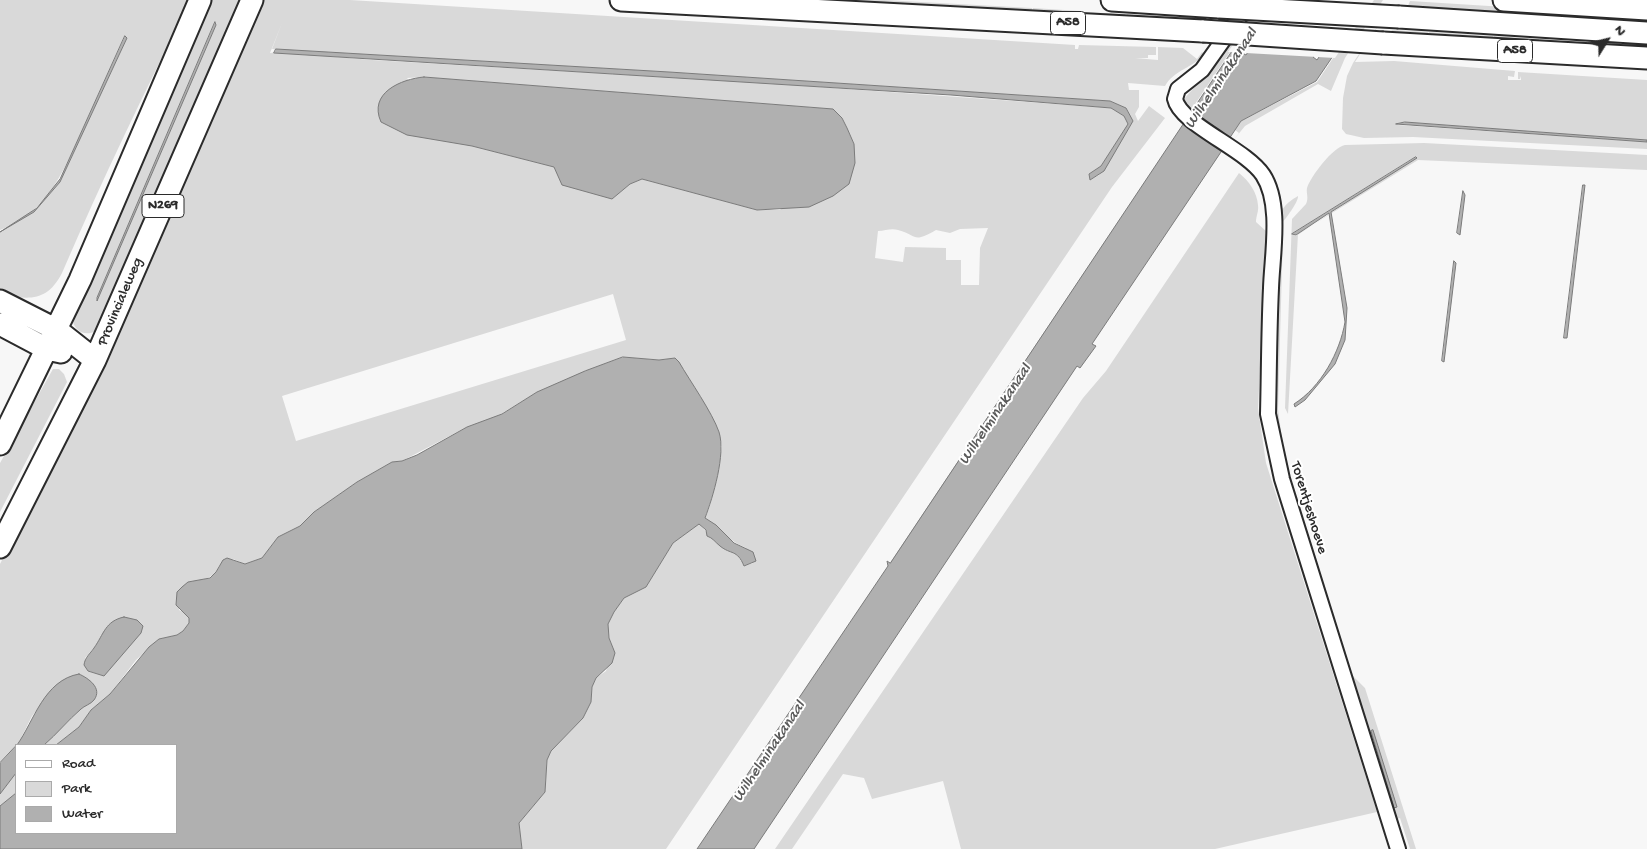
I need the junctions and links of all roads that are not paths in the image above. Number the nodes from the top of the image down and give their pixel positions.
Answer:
1 (252, 0) edge
2 (621, 0) edge
3 (1112, 0) edge
4 (1251, 0) edge
5 (1504, 0) edge
6 (198, 4) edge
7 (1647, 9) edge
8 (1647, 33) edge
9 (1647, 58) edge
10 (0, 301) edge
11 (0, 324) edge
12 (57, 330) junction
13 (47, 349) junction
14 (96, 360) junction
15 (0, 444) edge
16 (0, 547) edge
17 (1398, 849) edge

1 - 14 highway, Provincialeweg / N269
2 - 9 highway, A58, bridge
3 - 8 highway, bridge
4 - 17 street, Torentjeshoeve
5 - 7 highway
6 - 12 highway
10 - 12 highway
11 - 13 highway
12 - 13 highway
12 - 14 highway
13 - 14 highway
13 - 15 highway
14 - 16 highway, Provincialeweg / N269

